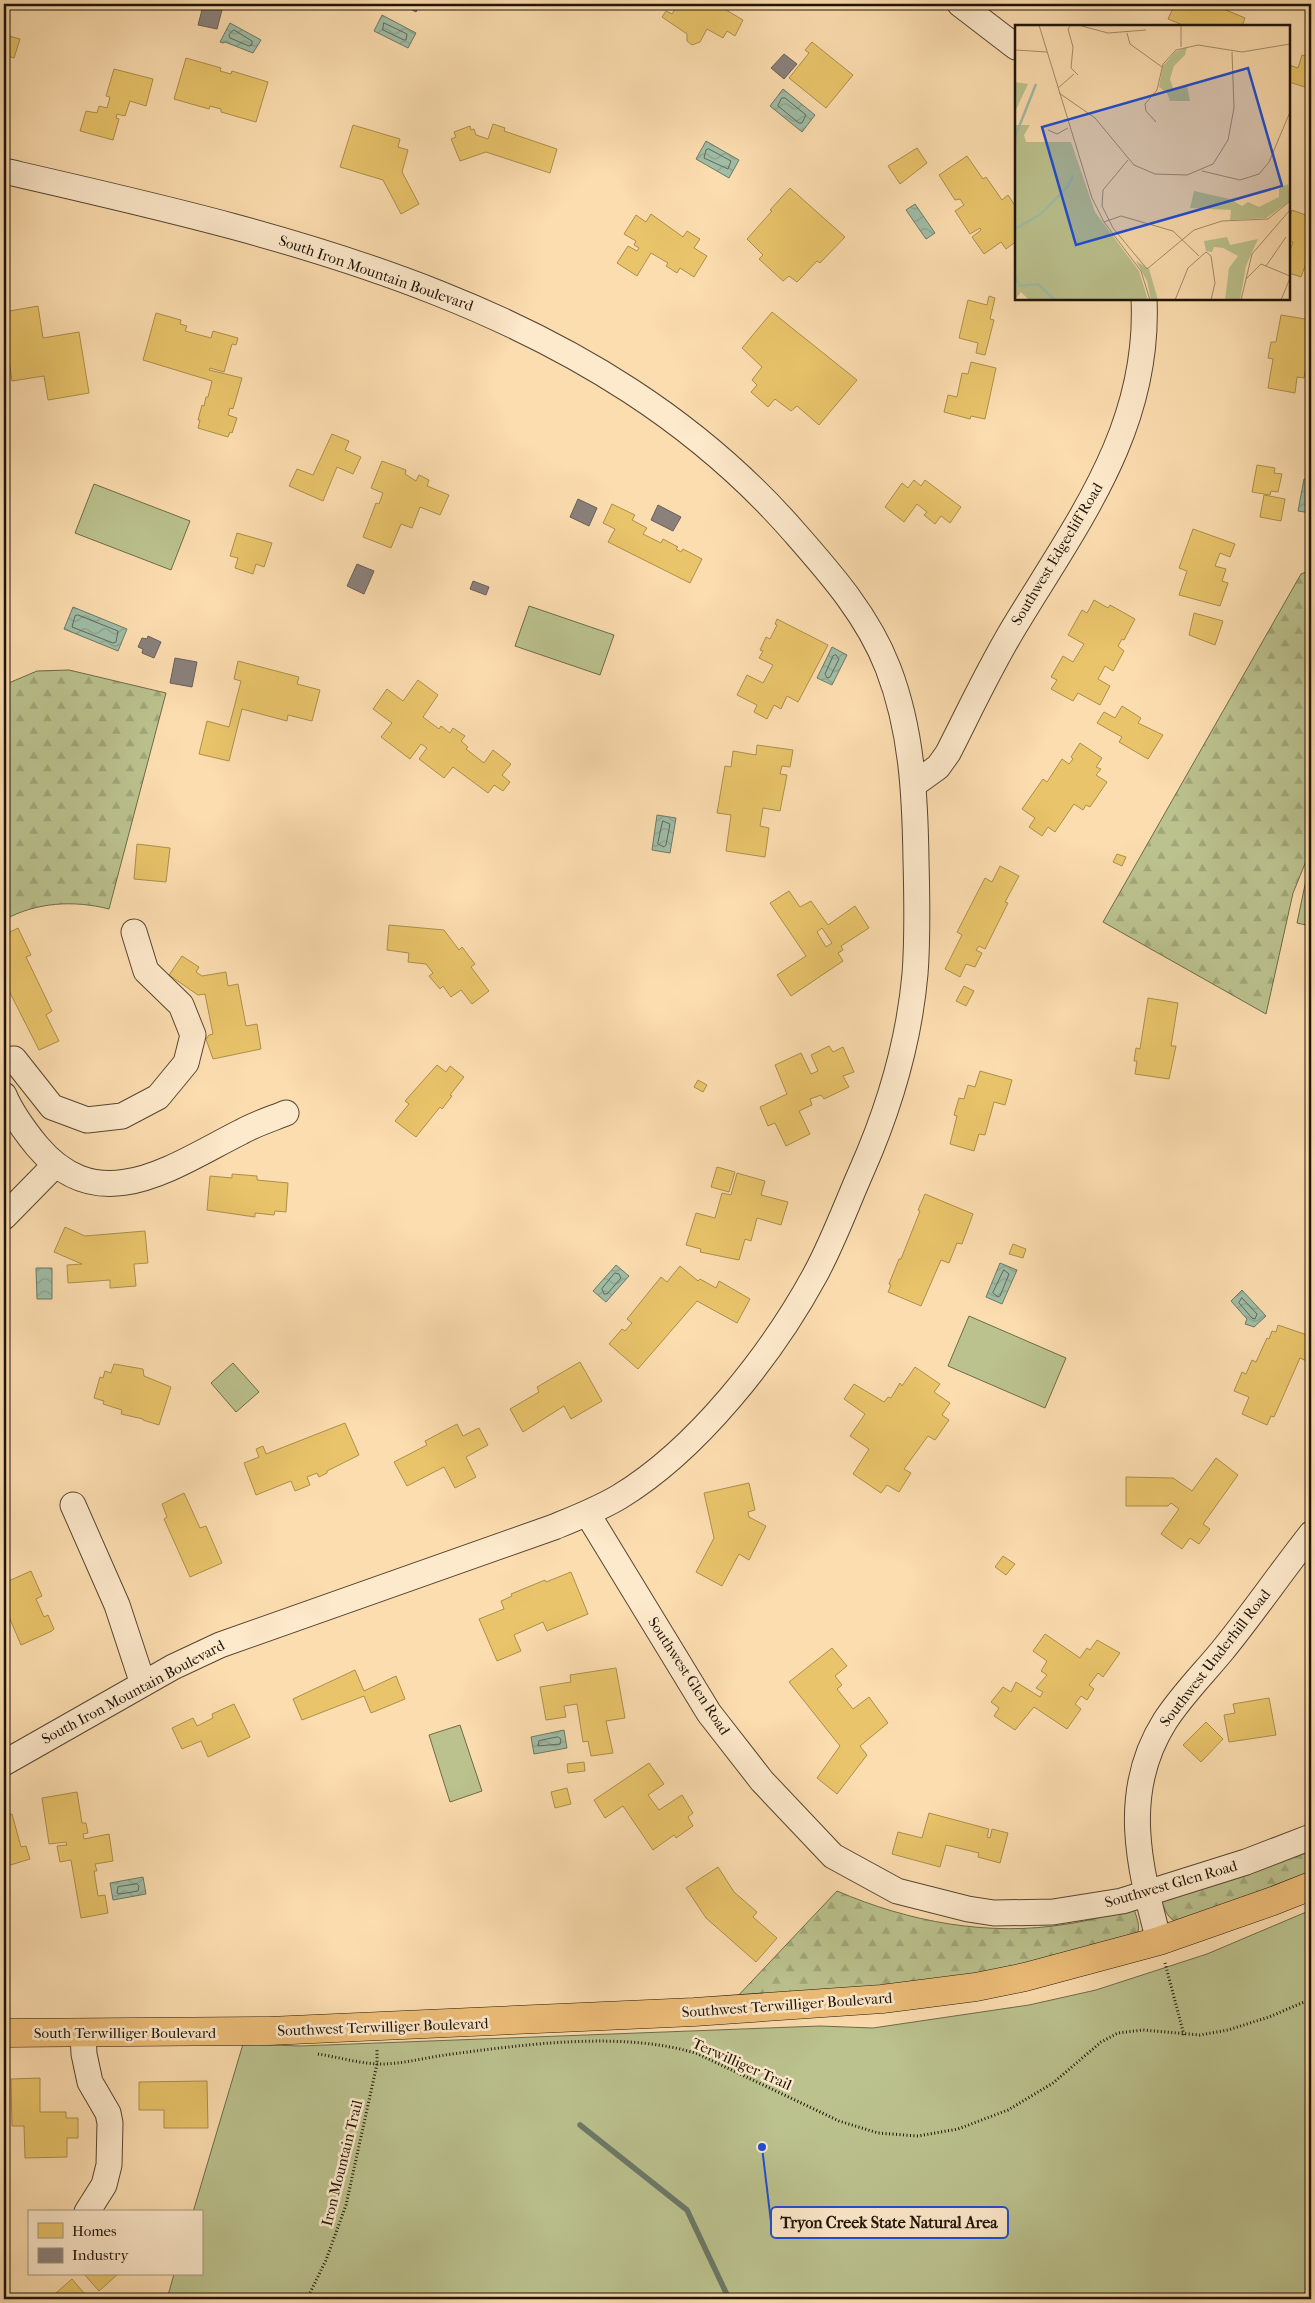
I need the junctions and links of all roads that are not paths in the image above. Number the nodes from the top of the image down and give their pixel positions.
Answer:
1 (960, 4) edge
2 (1015, 46) edge
3 (4, 171) edge
4 (1144, 300) edge
5 (913, 785) junction
6 (134, 932) dead end
7 (4, 1060) edge
8 (4, 1095) edge
9 (286, 1112) dead end
10 (55, 1165) junction
11 (4, 1217) edge
12 (73, 1505) dead end
13 (587, 1513) junction
14 (1311, 1534) edge
15 (143, 1684) junction
16 (4, 1763) edge
17 (1311, 1837) edge
18 (1311, 1886) edge
19 (1146, 1894) junction
20 (1159, 1941) junction
21 (247, 2032) joint
22 (4, 2033) edge
23 (82, 2033) junction
24 (88, 2210) edge

1 - 2 street
3 - 5 street, South Iron Mountain Boulevard
4 - 5 street, Southwest Edgecliff Road
5 - 13 street, South Iron Mountain Boulevard
6 - 7 street
8 - 10 street
9 - 10 street
10 - 11 street
12 - 15 street
13 - 15 street, South Iron Mountain Boulevard
13 - 19 street, Southwest Glen Road
14 - 19 street, Southwest Underhill Road
15 - 16 street, South Iron Mountain Boulevard
17 - 19 street, Southwest Glen Road
18 - 20 main road, Southwest Terwilliger Boulevard
19 - 20 street, Southwest Underhill Road
20 - 21 main road, Southwest Terwilliger Boulevard
21 - 23 main road, South Terwilliger Boulevard
22 - 23 main road, South Terwilliger Boulevard
23 - 24 street

